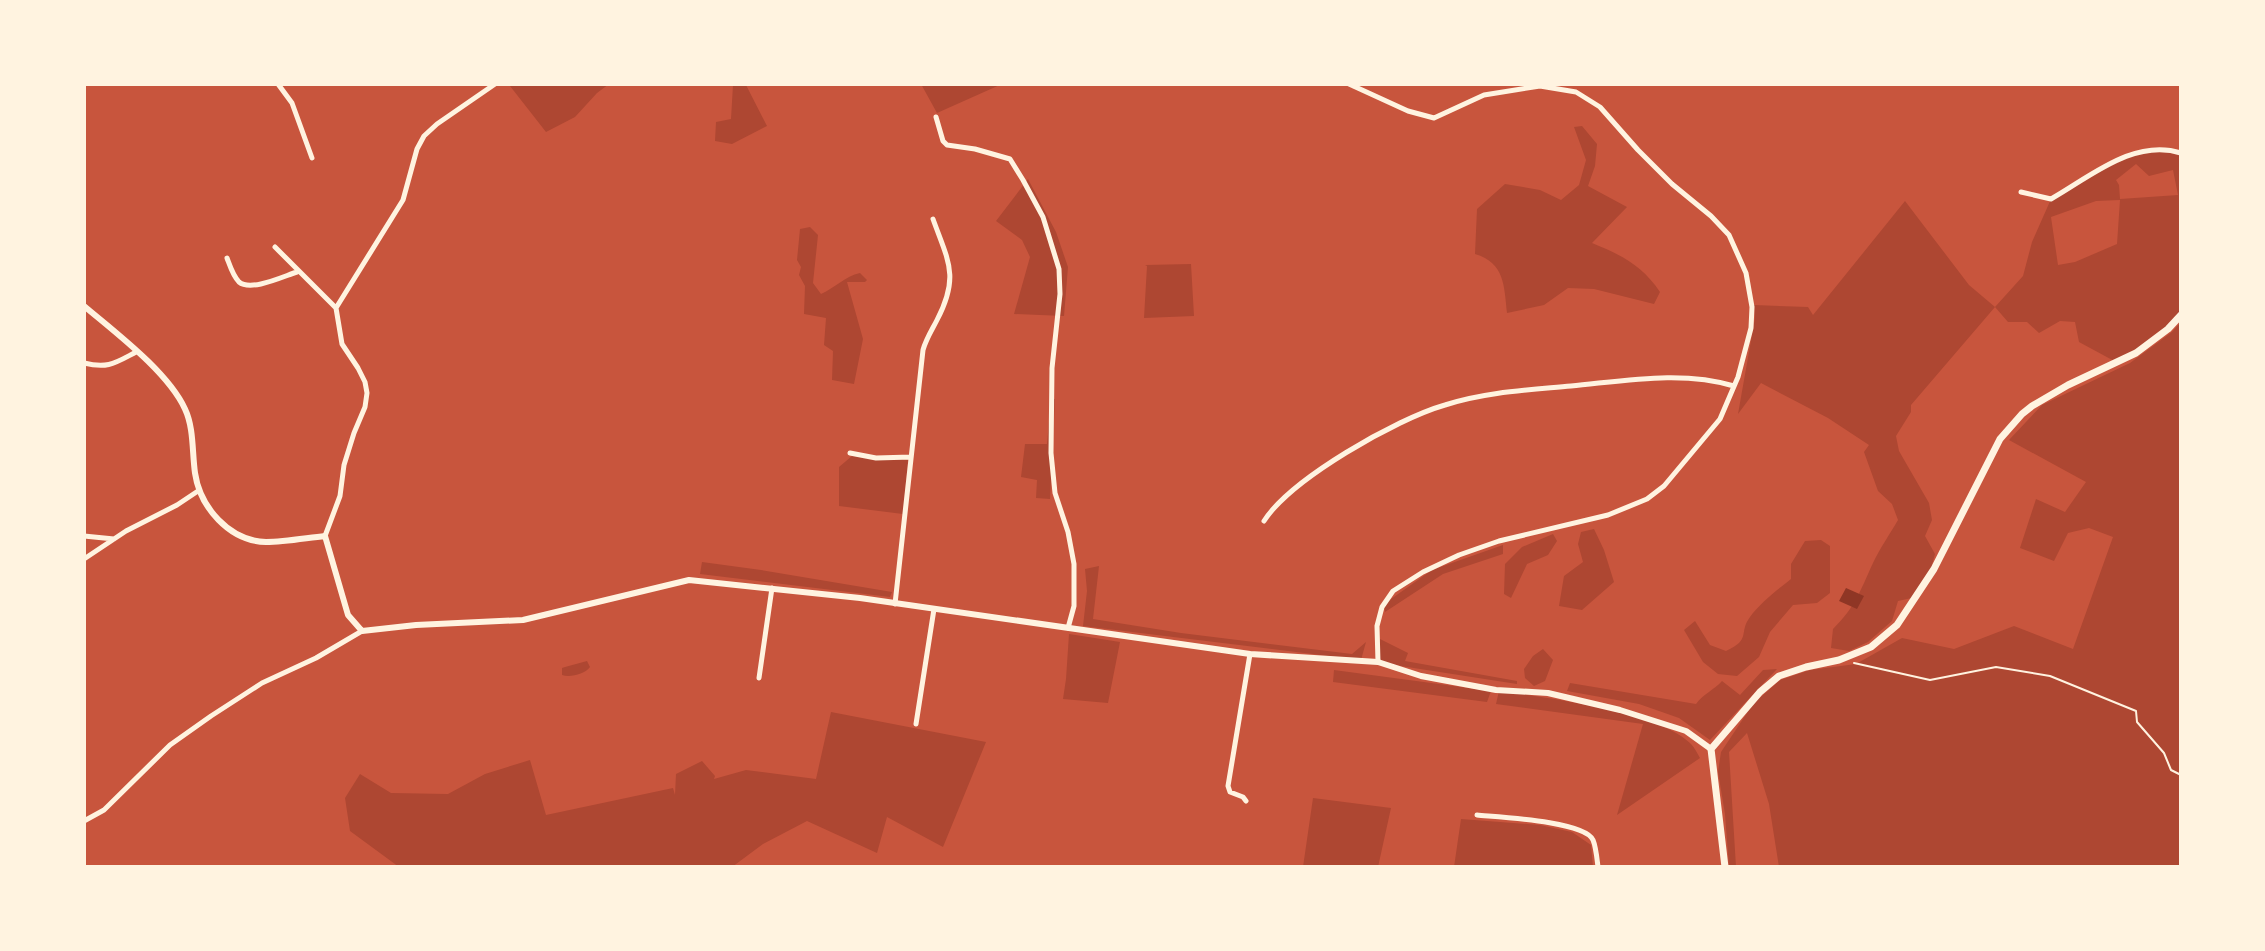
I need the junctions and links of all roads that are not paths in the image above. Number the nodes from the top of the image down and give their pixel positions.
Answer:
1 (278, 84) edge
2 (495, 84) edge
3 (1349, 84) edge
4 (936, 117) dead end
5 (2181, 153) edge
6 (312, 158) dead end
7 (2021, 192) dead end
8 (933, 219) dead end
9 (275, 247) dead end
10 (227, 258) dead end
11 (297, 272) junction
12 (84, 306) edge
13 (336, 308) junction
14 (2181, 315) edge
15 (136, 352) junction
16 (84, 363) edge
17 (1734, 386) junction
18 (850, 453) dead end
19 (911, 457) junction
20 (198, 491) junction
21 (1264, 521) dead end
22 (84, 536) edge
23 (325, 536) junction
24 (114, 539) junction
25 (84, 559) edge
26 (772, 588) junction
27 (895, 604) junction
28 (934, 609) junction
29 (1068, 628) junction
30 (362, 631) junction
31 (1250, 653) junction
32 (1378, 662) junction
33 (759, 678) dead end
34 (916, 724) dead end
35 (1711, 749) junction
36 (1246, 801) dead end
37 (1477, 815) dead end
38 (84, 821) edge
39 (1598, 867) edge
40 (1725, 867) edge

1 - 6 street
2 - 13 street
3 - 17 street
4 - 29 street
5 - 7 street
8 - 19 street
9 - 11 street
10 - 11 street
11 - 13 street
12 - 15 street
13 - 23 street
14 - 35 main road
15 - 16 street
15 - 20 street
17 - 21 street
17 - 32 street
18 - 19 street
19 - 27 street
20 - 23 street
20 - 24 street
22 - 24 street
23 - 30 street
24 - 25 street
26 - 27 street
26 - 30 street
26 - 33 street
27 - 28 street
28 - 29 street
28 - 34 street
29 - 31 street
30 - 38 street
31 - 32 street
31 - 36 street
32 - 35 street
35 - 40 main road
37 - 39 street

